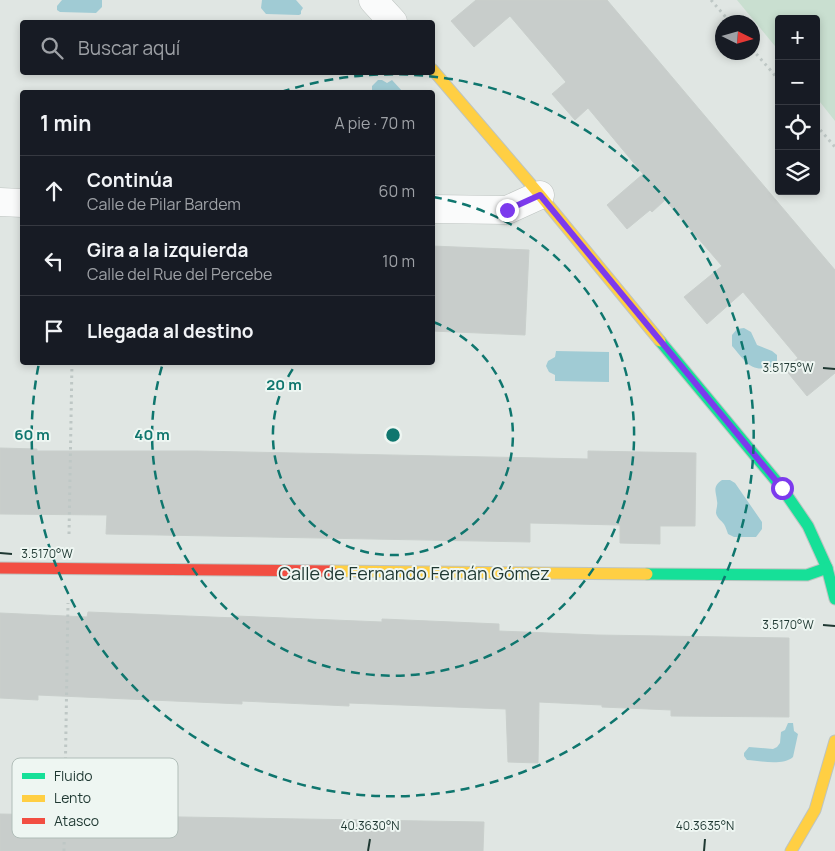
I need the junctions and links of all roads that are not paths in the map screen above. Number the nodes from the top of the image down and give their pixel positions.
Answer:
1 (373, 0) edge
2 (391, 20) edge
3 (435, 72) edge
4 (540, 195) junction
5 (0, 202) edge
6 (20, 203) edge
7 (435, 209) edge
8 (0, 568) edge
9 (827, 568) junction
10 (835, 600) edge
11 (835, 741) edge
12 (791, 851) edge

1 - 2 street
3 - 4 street
4 - 7 street
4 - 9 street
5 - 6 street
8 - 9 street, Calle de Fernando Fernán Gómez
9 - 10 street
11 - 12 street

